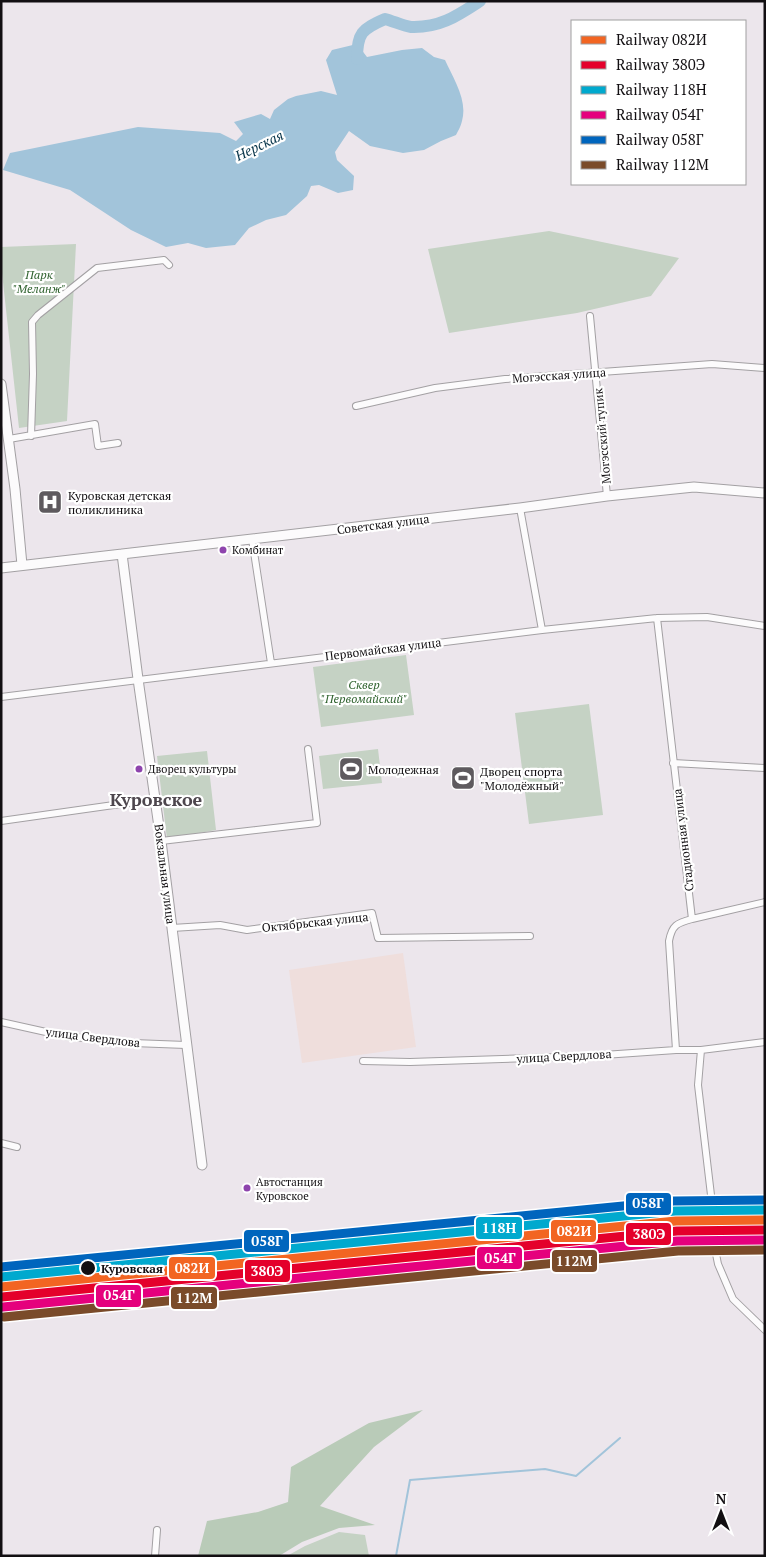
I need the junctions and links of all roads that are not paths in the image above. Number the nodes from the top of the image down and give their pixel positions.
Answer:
1 (168, 265) dead end
2 (590, 316) dead end
3 (765, 368) edge
4 (596, 372) junction
5 (1, 384) edge
6 (356, 406) dead end
7 (31, 436) junction
8 (9, 440) junction
9 (118, 443) dead end
10 (765, 494) edge
11 (607, 496) junction
12 (520, 508) junction
13 (252, 539) junction
14 (122, 554) junction
15 (22, 565) junction
16 (1, 568) edge
17 (657, 618) junction
18 (765, 626) edge
19 (542, 630) junction
20 (271, 663) junction
21 (138, 679) junction
22 (1, 697) edge
23 (308, 749) dead end
24 (673, 763) junction
25 (765, 768) edge
26 (156, 799) junction
27 (1, 821) edge
28 (162, 841) junction
29 (765, 902) edge
30 (692, 919) junction
31 (172, 928) junction
32 (530, 936) dead end
33 (1, 1022) edge
34 (765, 1042) edge
35 (186, 1045) junction
36 (676, 1050) junction
37 (701, 1050) junction
38 (362, 1061) dead end
39 (1, 1143) edge
40 (17, 1147) dead end
41 (202, 1164) dead end
42 (711, 1195) dead end
43 (714, 1244) dead end
44 (765, 1330) edge
45 (157, 1530) dead end
46 (155, 1556) edge

1 - 7 street
2 - 4 street, Могэсский тупик
3 - 4 street, Могэсская улица
4 - 6 street, Могэсская улица
4 - 11 street, Могэсский тупик
5 - 8 street
7 - 8 street
7 - 9 street
8 - 15 street
10 - 11 street, Советская улица
11 - 12 street, Советская улица
12 - 13 street, Советская улица
12 - 19 street
13 - 14 street, Советская улица
13 - 20 street
14 - 15 street, Советская улица
14 - 21 street, Вокзальная улица
15 - 16 street, Советская улица
17 - 18 street, Первомайская улица
17 - 19 street, Первомайская улица
17 - 24 street, Стадионная улица
19 - 20 street, Первомайская улица
20 - 21 street, Первомайская улица
21 - 22 street, Первомайская улица
21 - 26 street, Вокзальная улица
23 - 28 street
24 - 25 street
24 - 30 street, Стадионная улица
26 - 27 street
26 - 28 street, Вокзальная улица
28 - 31 street, Вокзальная улица
29 - 30 street
30 - 36 street
31 - 32 street, Октябрьская улица
31 - 35 street, Вокзальная улица
33 - 35 street, улица Свердлова
34 - 37 street, улица Свердлова
35 - 41 street, Вокзальная улица
36 - 37 street, улица Свердлова
36 - 38 street, улица Свердлова
37 - 42 street
39 - 40 street
43 - 44 street
45 - 46 street

